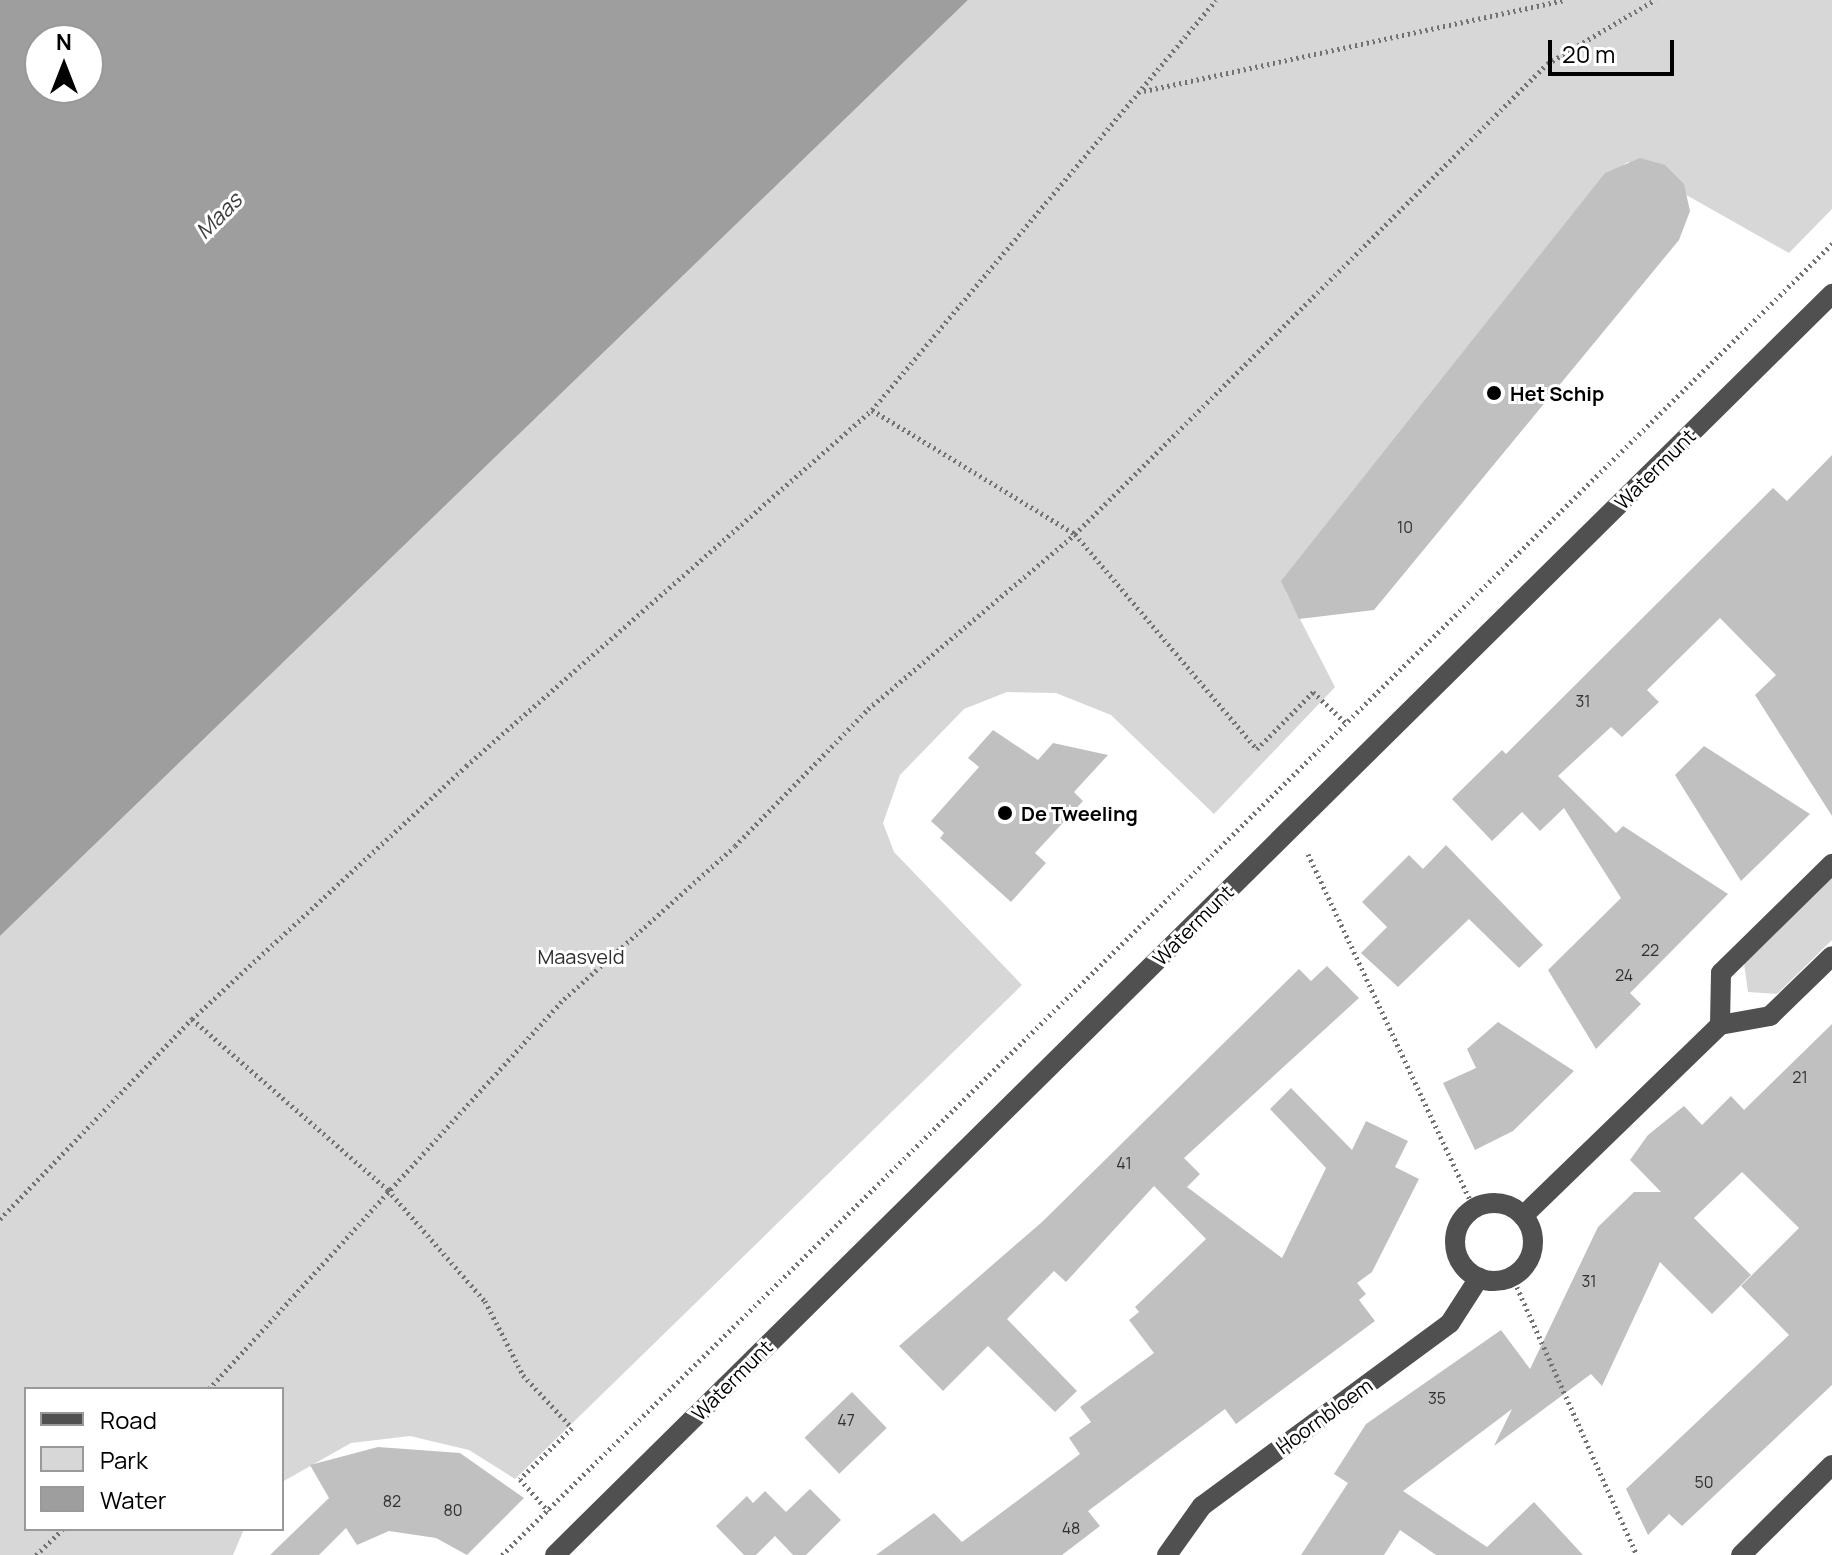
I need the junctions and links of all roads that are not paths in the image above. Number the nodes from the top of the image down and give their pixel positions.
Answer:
1 (1832, 294) edge
2 (1832, 864) edge
3 (1832, 956) edge
4 (1720, 1025) junction
5 (1523, 1216) junction
6 (1479, 1278) junction
7 (1832, 1465) edge
8 (573, 1547) edge
9 (555, 1555) edge
10 (1167, 1555) edge
11 (1741, 1555) edge

1 - 8 street, Watermunt
2 - 4 street
3 - 4 street
4 - 5 street
5 - 6 street
5 - 6 street
6 - 10 street, Hoornbloem
7 - 11 street
8 - 9 street, Watermunt

